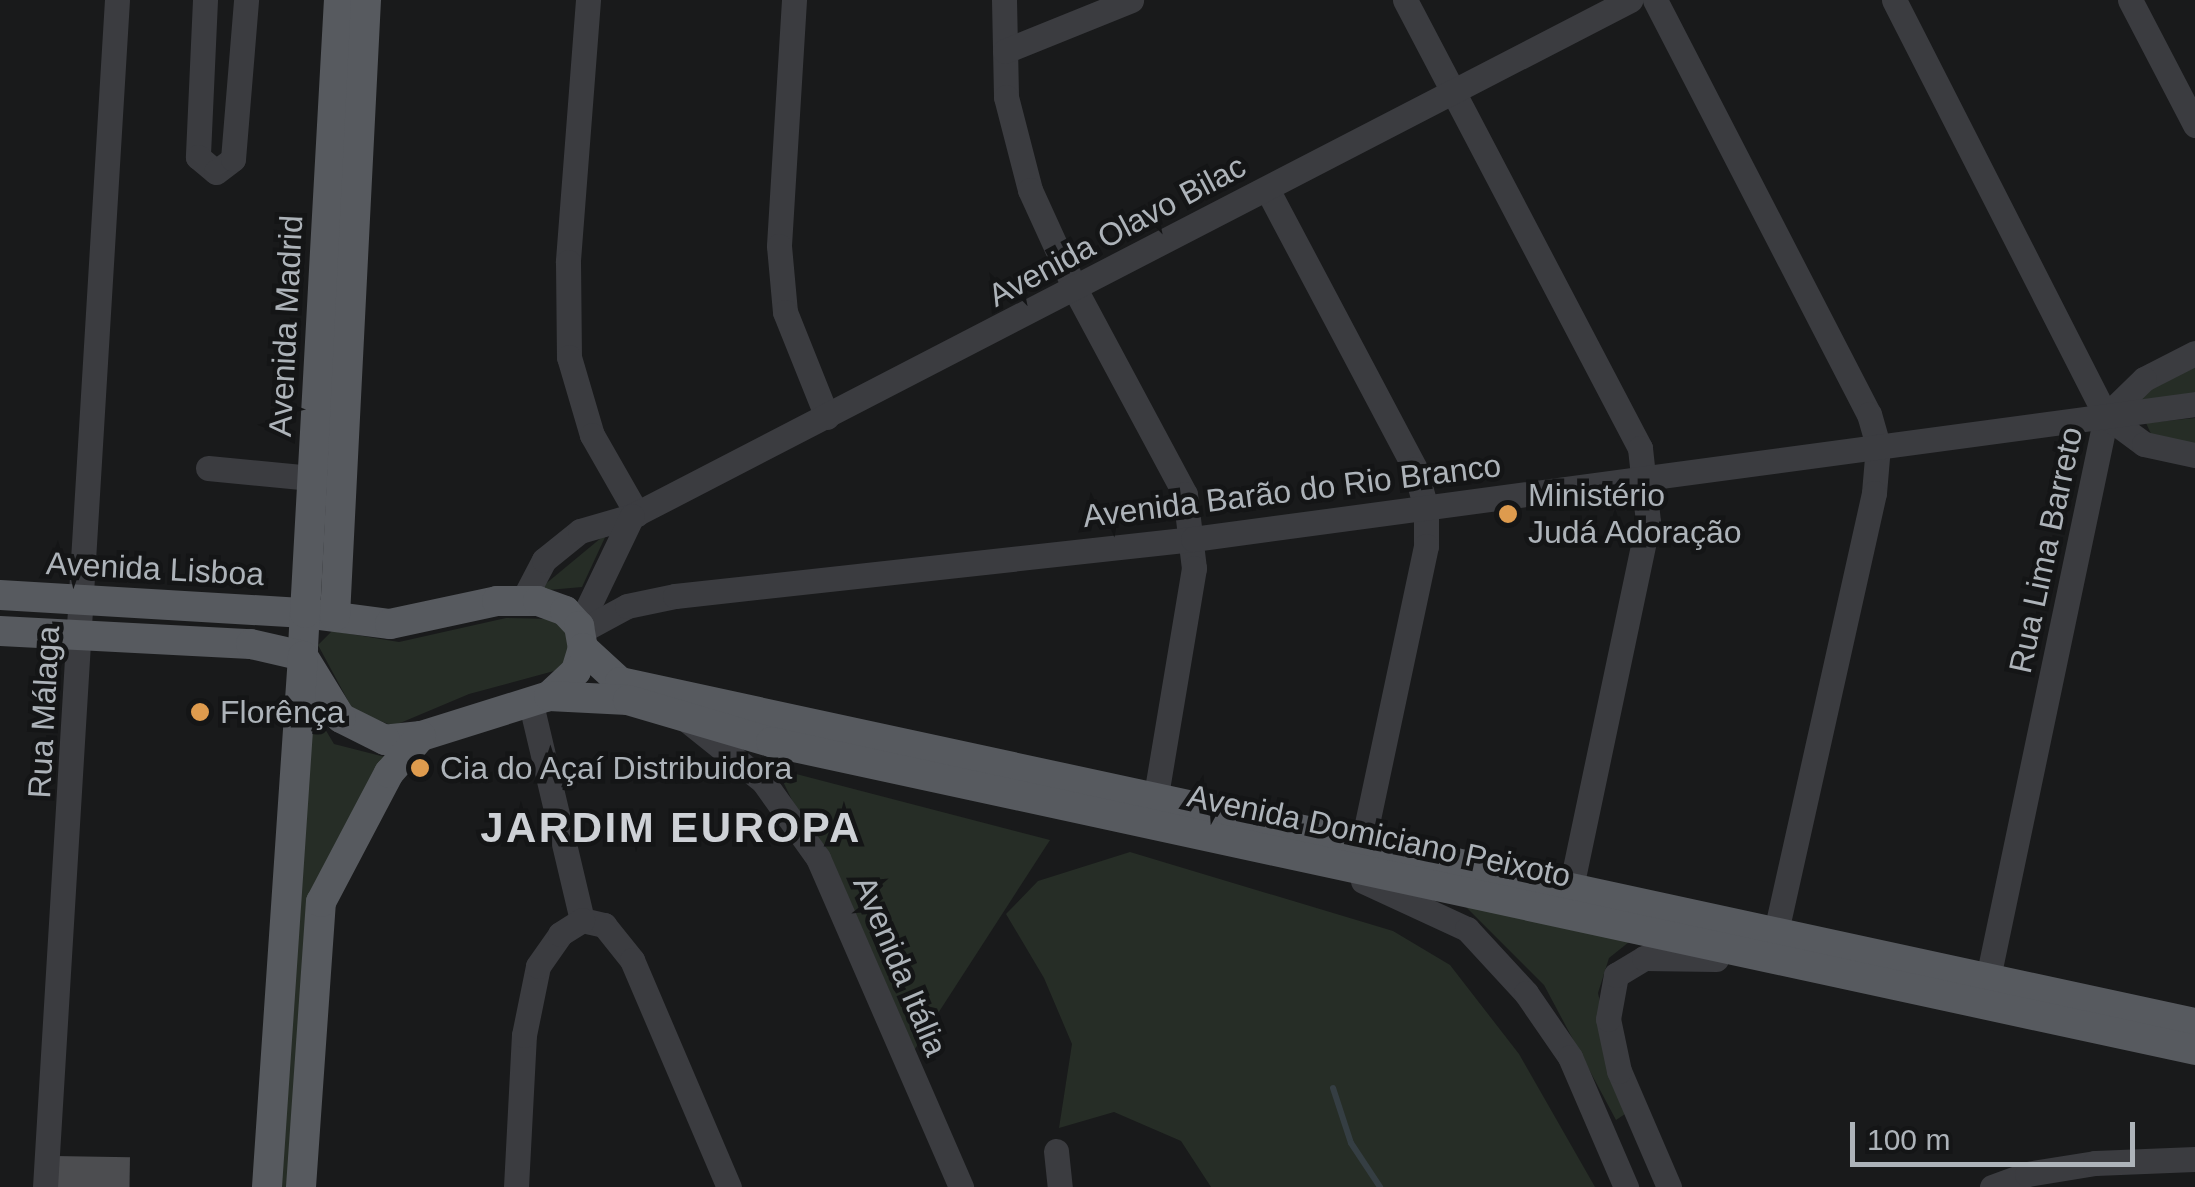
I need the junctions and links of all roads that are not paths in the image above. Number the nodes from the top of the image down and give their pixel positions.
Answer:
1 (116, 0) edge
2 (205, 0) edge
3 (246, 0) edge
4 (339, 0) edge
5 (366, 0) edge
6 (588, 0) edge
7 (794, 0) edge
8 (1004, 0) edge
9 (1132, 0) edge
10 (1404, 0) edge
11 (1630, 0) edge
12 (1655, 0) edge
13 (1894, 0) edge
14 (2130, 0) edge
15 (1004, 50) junction
16 (1451, 91) junction
17 (2195, 125) edge
18 (1267, 189) junction
19 (1076, 291) junction
20 (2195, 353) edge
21 (2195, 404) edge
22 (2106, 416) junction
23 (827, 417) junction
24 (1878, 446) junction
25 (2195, 455) edge
26 (208, 468) dead end
27 (312, 478) junction
28 (1645, 478) junction
29 (1426, 508) junction
30 (634, 515) junction
31 (1193, 539) junction
32 (0, 595) edge
33 (81, 600) junction
34 (523, 600) junction
35 (320, 614) junction
36 (0, 632) edge
37 (581, 635) junction
38 (83, 636) junction
39 (303, 656) junction
40 (540, 698) junction
41 (685, 718) junction
42 (421, 736) junction
43 (771, 742) junction
44 (763, 781) junction
45 (1156, 796) junction
46 (1232, 838) junction
47 (1363, 842) junction
48 (1571, 887) junction
49 (582, 920) junction
50 (1776, 932) junction
51 (1790, 963) junction
52 (1988, 978) junction
53 (2195, 1023) edge
54 (2195, 1050) edge
55 (1639, 1116) junction
56 (1602, 1132) junction
57 (1056, 1151) dead end
58 (1656, 1156) junction
59 (2195, 1159) edge
60 (1623, 1179) edge
61 (45, 1187) edge
62 (267, 1187) edge
63 (301, 1187) edge
64 (516, 1187) edge
65 (730, 1187) edge
66 (961, 1187) edge
67 (1060, 1187) edge
68 (1669, 1187) edge
69 (1992, 1187) edge

1 - 33 street, Rua Málaga
2 - 3 street
4 - 27 main road, Avenida Madrid
5 - 35 main road, Avenida Madrid
6 - 30 street
7 - 23 street
8 - 15 street
9 - 15 street
10 - 16 street
11 - 16 street, Avenida Olavo Bilac
12 - 24 street
13 - 22 street, Rua Lima Barreto
14 - 17 street
15 - 19 street
16 - 18 street, Avenida Olavo Bilac
16 - 28 street
18 - 19 street, Avenida Olavo Bilac
18 - 29 street
19 - 23 street, Avenida Olavo Bilac
19 - 31 street
20 - 22 street
21 - 22 street, Avenida Barão do Rio Branco
22 - 24 street, Avenida Barão do Rio Branco
22 - 25 street
22 - 52 street, Rua Lima Barreto
23 - 30 street, Avenida Olavo Bilac
24 - 28 street, Avenida Barão do Rio Branco
24 - 50 street
26 - 27 street
27 - 35 main road, Avenida Madrid
28 - 29 street, Avenida Barão do Rio Branco
28 - 48 street
29 - 31 street, Avenida Barão do Rio Branco
29 - 47 street
30 - 34 street, Avenida Olavo Bilac
30 - 37 street
31 - 37 street, Avenida Barão do Rio Branco
31 - 45 street
32 - 33 main road, Avenida Lisboa
33 - 35 main road, Avenida Lisboa
33 - 38 street, Rua Málaga
34 - 35 main road, Avenida Lisboa
34 - 37 main road, Avenida Domiciano Peixoto
35 - 39 main road, Avenida Madrid
36 - 38 main road
37 - 40 main road
37 - 45 main road, Avenida Domiciano Peixoto
38 - 39 main road
38 - 61 street, Rua Málaga
39 - 42 main road, Avenida Madrid
39 - 62 main road, Avenida Madrid
40 - 41 main road, Avenida Domiciano Peixoto
40 - 42 main road
40 - 49 street
41 - 43 main road, Avenida Domiciano Peixoto
41 - 44 street, Avenida Itália
42 - 63 main road
43 - 44 street
43 - 46 main road, Avenida Domiciano Peixoto
44 - 66 street, Avenida Itália
45 - 47 main road, Avenida Domiciano Peixoto
46 - 51 main road, Avenida Domiciano Peixoto
46 - 56 street
47 - 48 main road, Avenida Domiciano Peixoto
48 - 50 main road, Avenida Domiciano Peixoto
49 - 64 street
49 - 65 street
50 - 52 main road, Avenida Domiciano Peixoto
51 - 54 main road, Avenida Domiciano Peixoto
51 - 55 street
52 - 53 main road, Avenida Domiciano Peixoto
55 - 56 street
55 - 58 street
56 - 60 street
57 - 67 street
58 - 60 street
58 - 68 street
59 - 69 street

